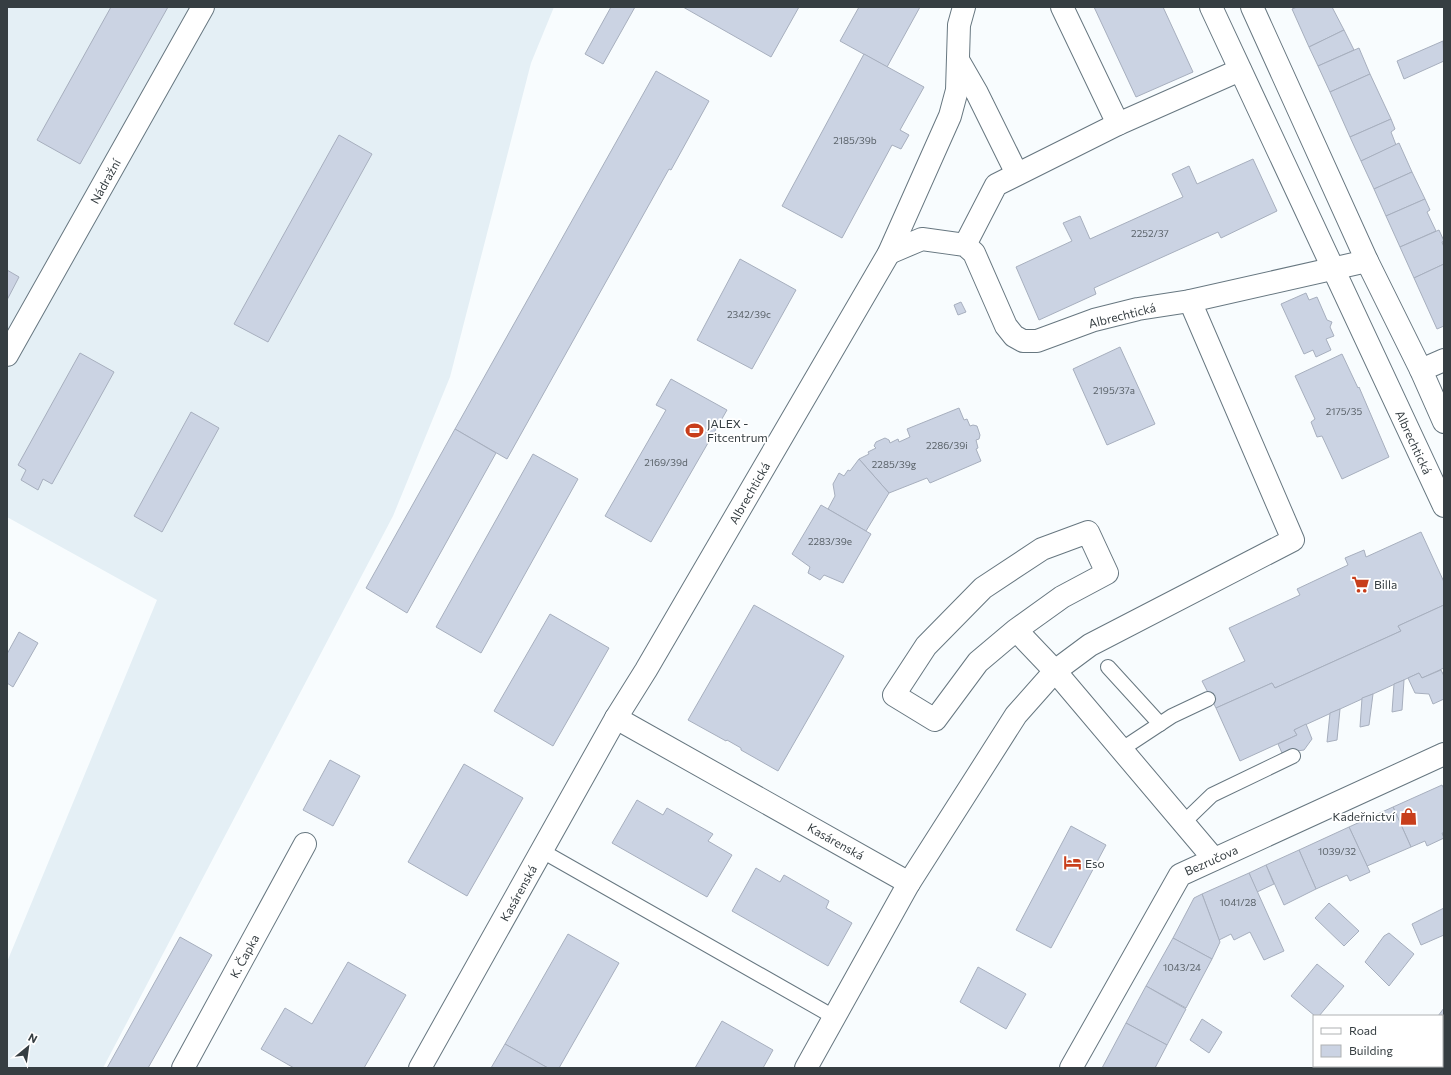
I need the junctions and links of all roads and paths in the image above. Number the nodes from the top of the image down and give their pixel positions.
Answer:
1 (203, 7) edge
2 (964, 7) edge
3 (1062, 7) edge
4 (1212, 7) edge
5 (1252, 7) edge
6 (958, 59) junction
7 (1240, 70) junction
8 (1118, 124) junction
9 (1017, 174) junction
10 (965, 245) junction
11 (889, 253) junction
12 (1367, 261) junction
13 (1334, 268) junction
14 (1190, 301) junction
15 (7, 355) edge
16 (1444, 360) edge
17 (1421, 370) junction
18 (1444, 422) edge
19 (1444, 506) edge
20 (1016, 630) junction
21 (1108, 667) dead end
22 (646, 670) joint
23 (1055, 671) junction
24 (1208, 699) dead end
25 (616, 718) junction
26 (1160, 724) junction
27 (1122, 750) junction
28 (1444, 754) edge
29 (1293, 756) dead end
30 (1183, 823) junction
31 (305, 844) dead end
32 (542, 851) junction
33 (1214, 859) junction
34 (910, 883) junction
35 (834, 1017) junction
36 (183, 1068) edge
37 (420, 1068) edge
38 (806, 1068) edge
39 (1071, 1068) edge

1 - 15 street, Nádražní
2 - 6 street, Albrechtická
3 - 8 street
4 - 7 street, Albrechtická
5 - 12 street
6 - 9 street
6 - 11 street, Albrechtická
7 - 8 street
7 - 13 street, Albrechtická
8 - 9 street
9 - 10 street
10 - 11 street
10 - 14 street, Albrechtická
11 - 22 street, Albrechtická
12 - 13 street, Albrechtická
12 - 17 street
13 - 14 street, Albrechtická
13 - 19 street, Albrechtická
14 - 23 street
16 - 17 street
17 - 18 street
20 - 20 street
20 - 23 street
21 - 26 lane
22 - 25 street, Kasárenská
23 - 27 street
23 - 34 street
24 - 26 lane
25 - 32 street, Kasárenská
25 - 34 street, Kasárenská
26 - 27 lane
27 - 30 street
28 - 33 street, Bezručova
29 - 30 lane
30 - 33 street
31 - 36 street, K. Čapka
32 - 35 lane
32 - 37 street, Kasárenská
33 - 39 street, Bezručova
34 - 35 street
35 - 38 street

